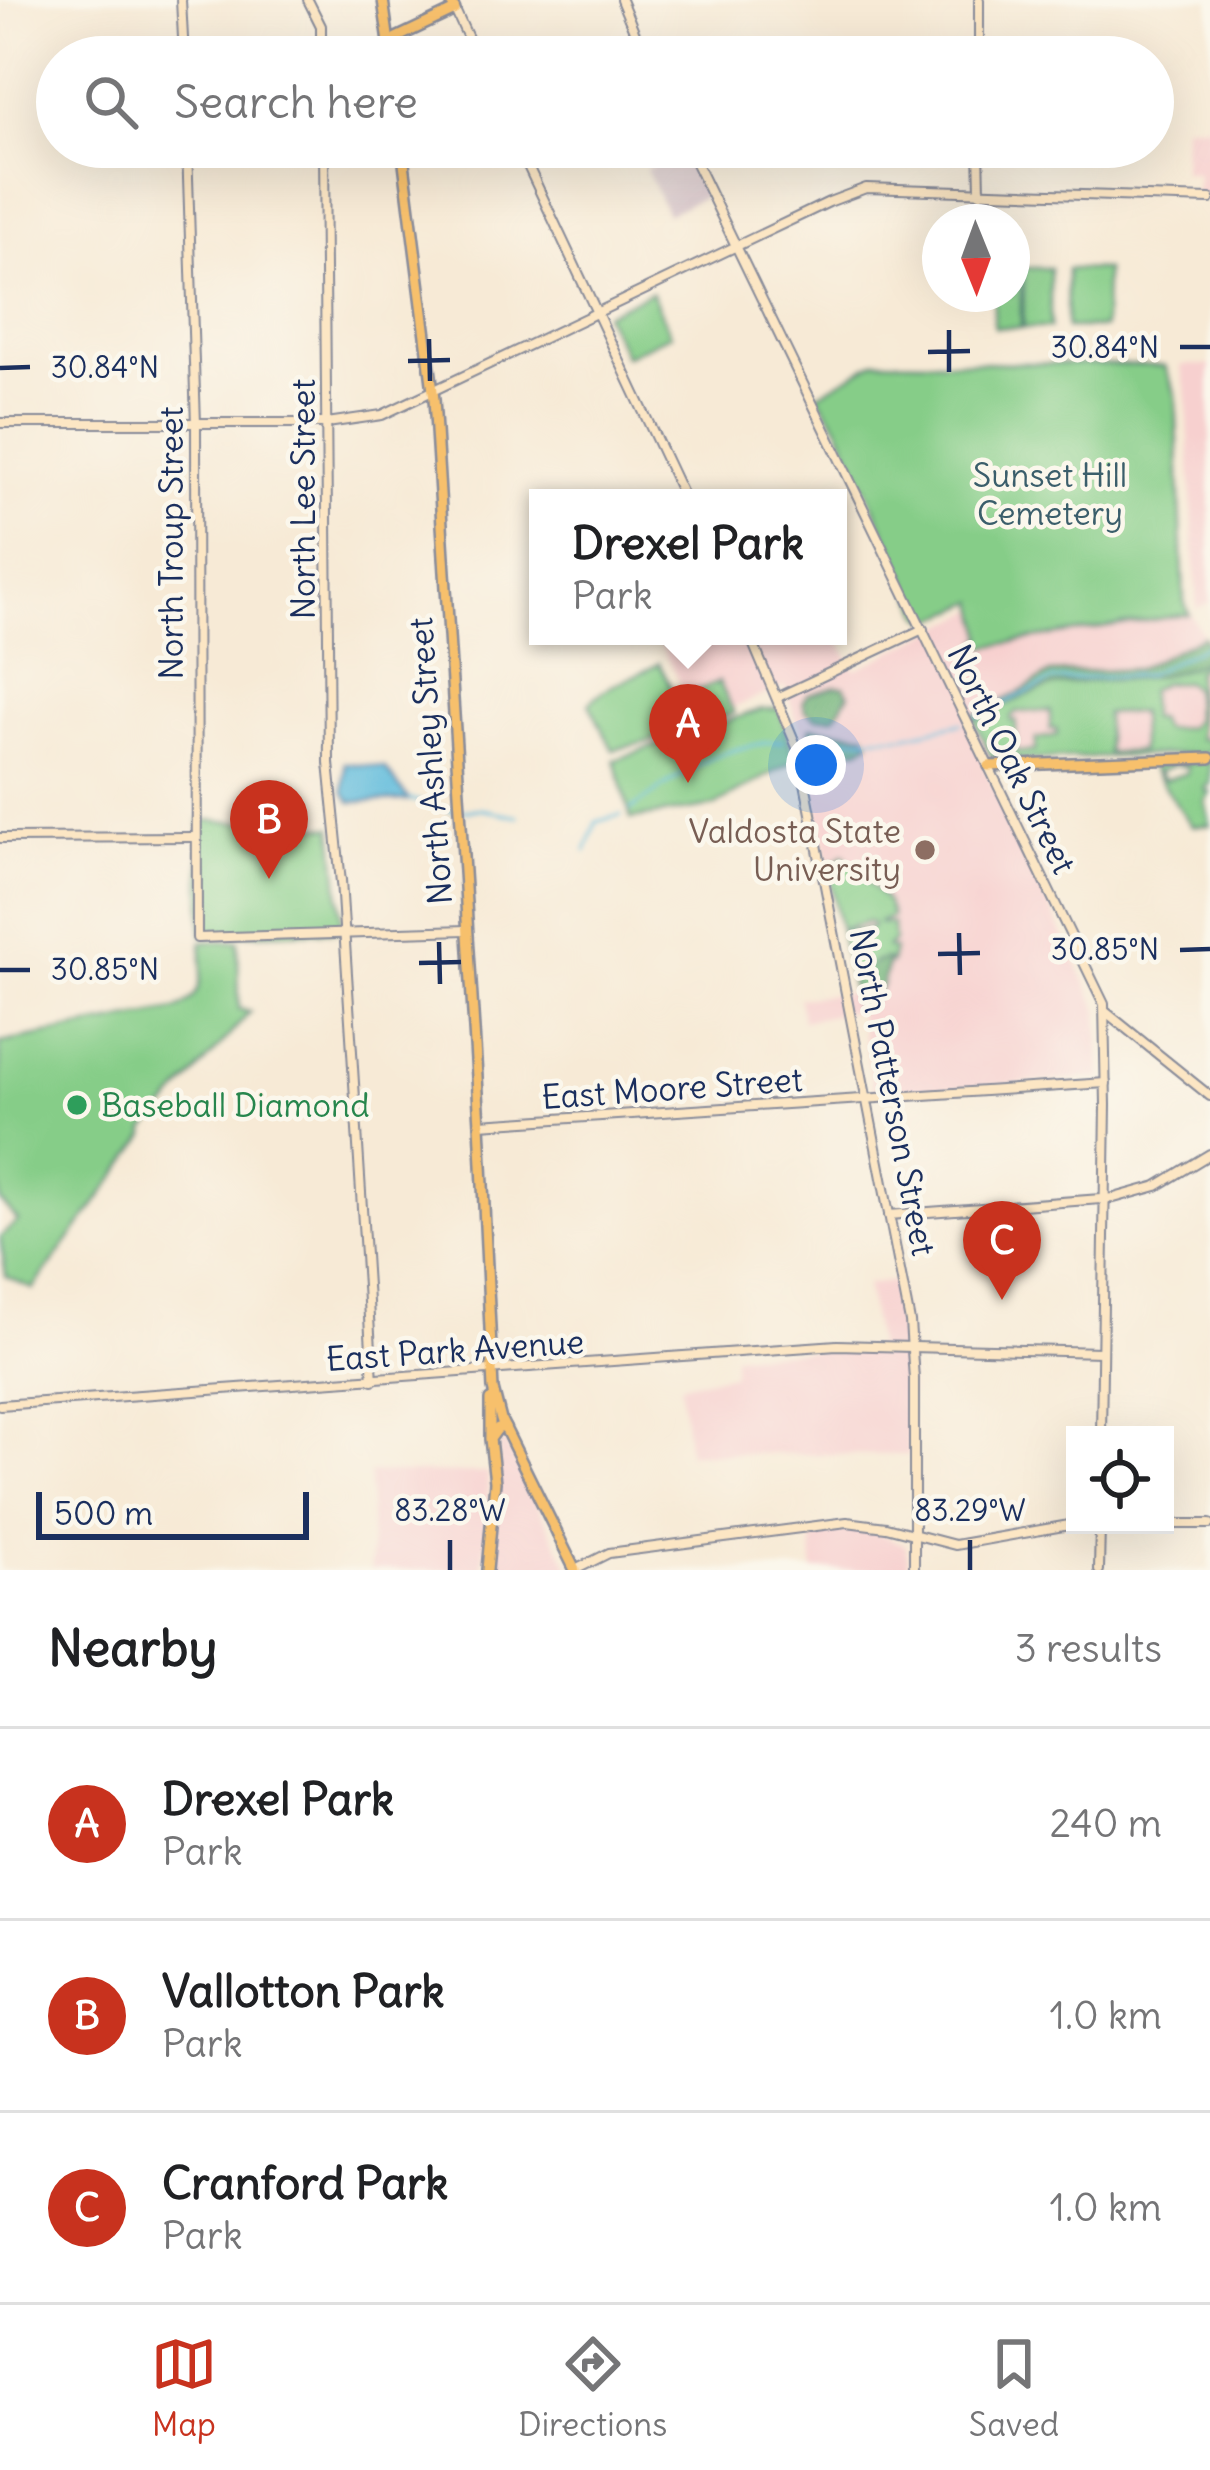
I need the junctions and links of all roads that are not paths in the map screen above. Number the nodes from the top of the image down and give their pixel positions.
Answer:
1 (182, 0) edge
2 (308, 0) edge
3 (383, 0) edge
4 (621, 0) edge
5 (980, 0) edge
6 (453, 5) edge
7 (386, 20) junction
8 (183, 36) edge
9 (320, 36) edge
10 (388, 36) edge
11 (400, 36) joint
12 (467, 36) edge
13 (636, 36) edge
14 (979, 36) edge
15 (188, 168) edge
16 (324, 168) edge
17 (405, 168) edge
18 (529, 168) edge
19 (698, 168) edge
20 (980, 168) edge
21 (980, 194) junction
22 (1210, 199) edge
23 (734, 247) junction
24 (597, 313) junction
25 (433, 391) junction
26 (0, 423) edge
27 (327, 423) junction
28 (196, 424) junction
29 (681, 489) edge
30 (923, 629) junction
31 (754, 645) edge
32 (778, 697) junction
33 (1210, 758) edge
34 (989, 766) junction
35 (197, 837) junction
36 (0, 838) edge
37 (467, 930) junction
38 (346, 936) junction
39 (1107, 1013) junction
40 (1106, 1083) junction
41 (1210, 1096) edge
42 (867, 1099) junction
43 (480, 1124) junction
44 (1210, 1154) edge
45 (1103, 1199) junction
46 (889, 1215) junction
47 (913, 1345) junction
48 (1102, 1352) junction
49 (492, 1370) junction
50 (373, 1380) junction
51 (493, 1389) junction
52 (0, 1405) edge
53 (1101, 1426) edge
54 (505, 1428) junction
55 (492, 1445) junction
56 (914, 1515) junction
57 (1174, 1524) edge
58 (1210, 1524) edge
59 (1066, 1526) edge
60 (896, 1530) junction
61 (1100, 1534) edge
62 (914, 1537) junction
63 (488, 1570) edge
64 (575, 1570) edge
65 (914, 1570) edge
66 (1100, 1570) edge

1 - 8 street
2 - 9 street
3 - 7 main road
4 - 13 street
5 - 14 street
6 - 11 main road
6 - 12 street
7 - 10 main road
7 - 11 main road
15 - 28 street, North Troup Street
16 - 27 street, North Lee Street
17 - 25 main road, North Ashley Street
18 - 24 street
19 - 23 street, North Oak Street
20 - 21 street
21 - 22 street
21 - 23 street
23 - 24 street
23 - 30 street, North Oak Street
24 - 25 street
24 - 29 street
25 - 27 street
25 - 37 main road, North Ashley Street
26 - 28 street
27 - 28 street
27 - 38 street, North Lee Street
28 - 35 street, North Troup Street
30 - 32 street
30 - 34 street, North Oak Street
31 - 32 street, North Patterson Street
32 - 42 street, North Patterson Street
33 - 34 main road
34 - 39 street, North Oak Street
35 - 36 street
35 - 38 street, North Troup Street
37 - 38 street
37 - 43 main road, North Ashley Street
38 - 50 street, North Lee Street
39 - 40 street, North Oak Street
39 - 41 street
40 - 42 street, East Moore Street
40 - 45 street, North Oak Street
42 - 43 street, East Moore Street
42 - 46 street, North Patterson Street
43 - 49 main road, North Ashley Street
44 - 45 street
45 - 46 street
45 - 48 street, North Oak Street
46 - 47 street, North Patterson Street
47 - 48 street, East Park Avenue
47 - 49 street, East Park Avenue
47 - 56 street, North Patterson Street
48 - 53 street, North Oak Street
49 - 50 street, East Park Avenue
49 - 51 main road, North Ashley Street
50 - 52 street, East Park Avenue
51 - 54 main road, North Ashley Street
51 - 55 main road
54 - 55 main road
54 - 64 main road, North Ashley Street
55 - 63 main road
56 - 60 street
56 - 62 street, North Patterson Street
57 - 58 street
59 - 62 street
60 - 62 street
60 - 64 street
61 - 66 street
62 - 65 street, North Patterson Street

